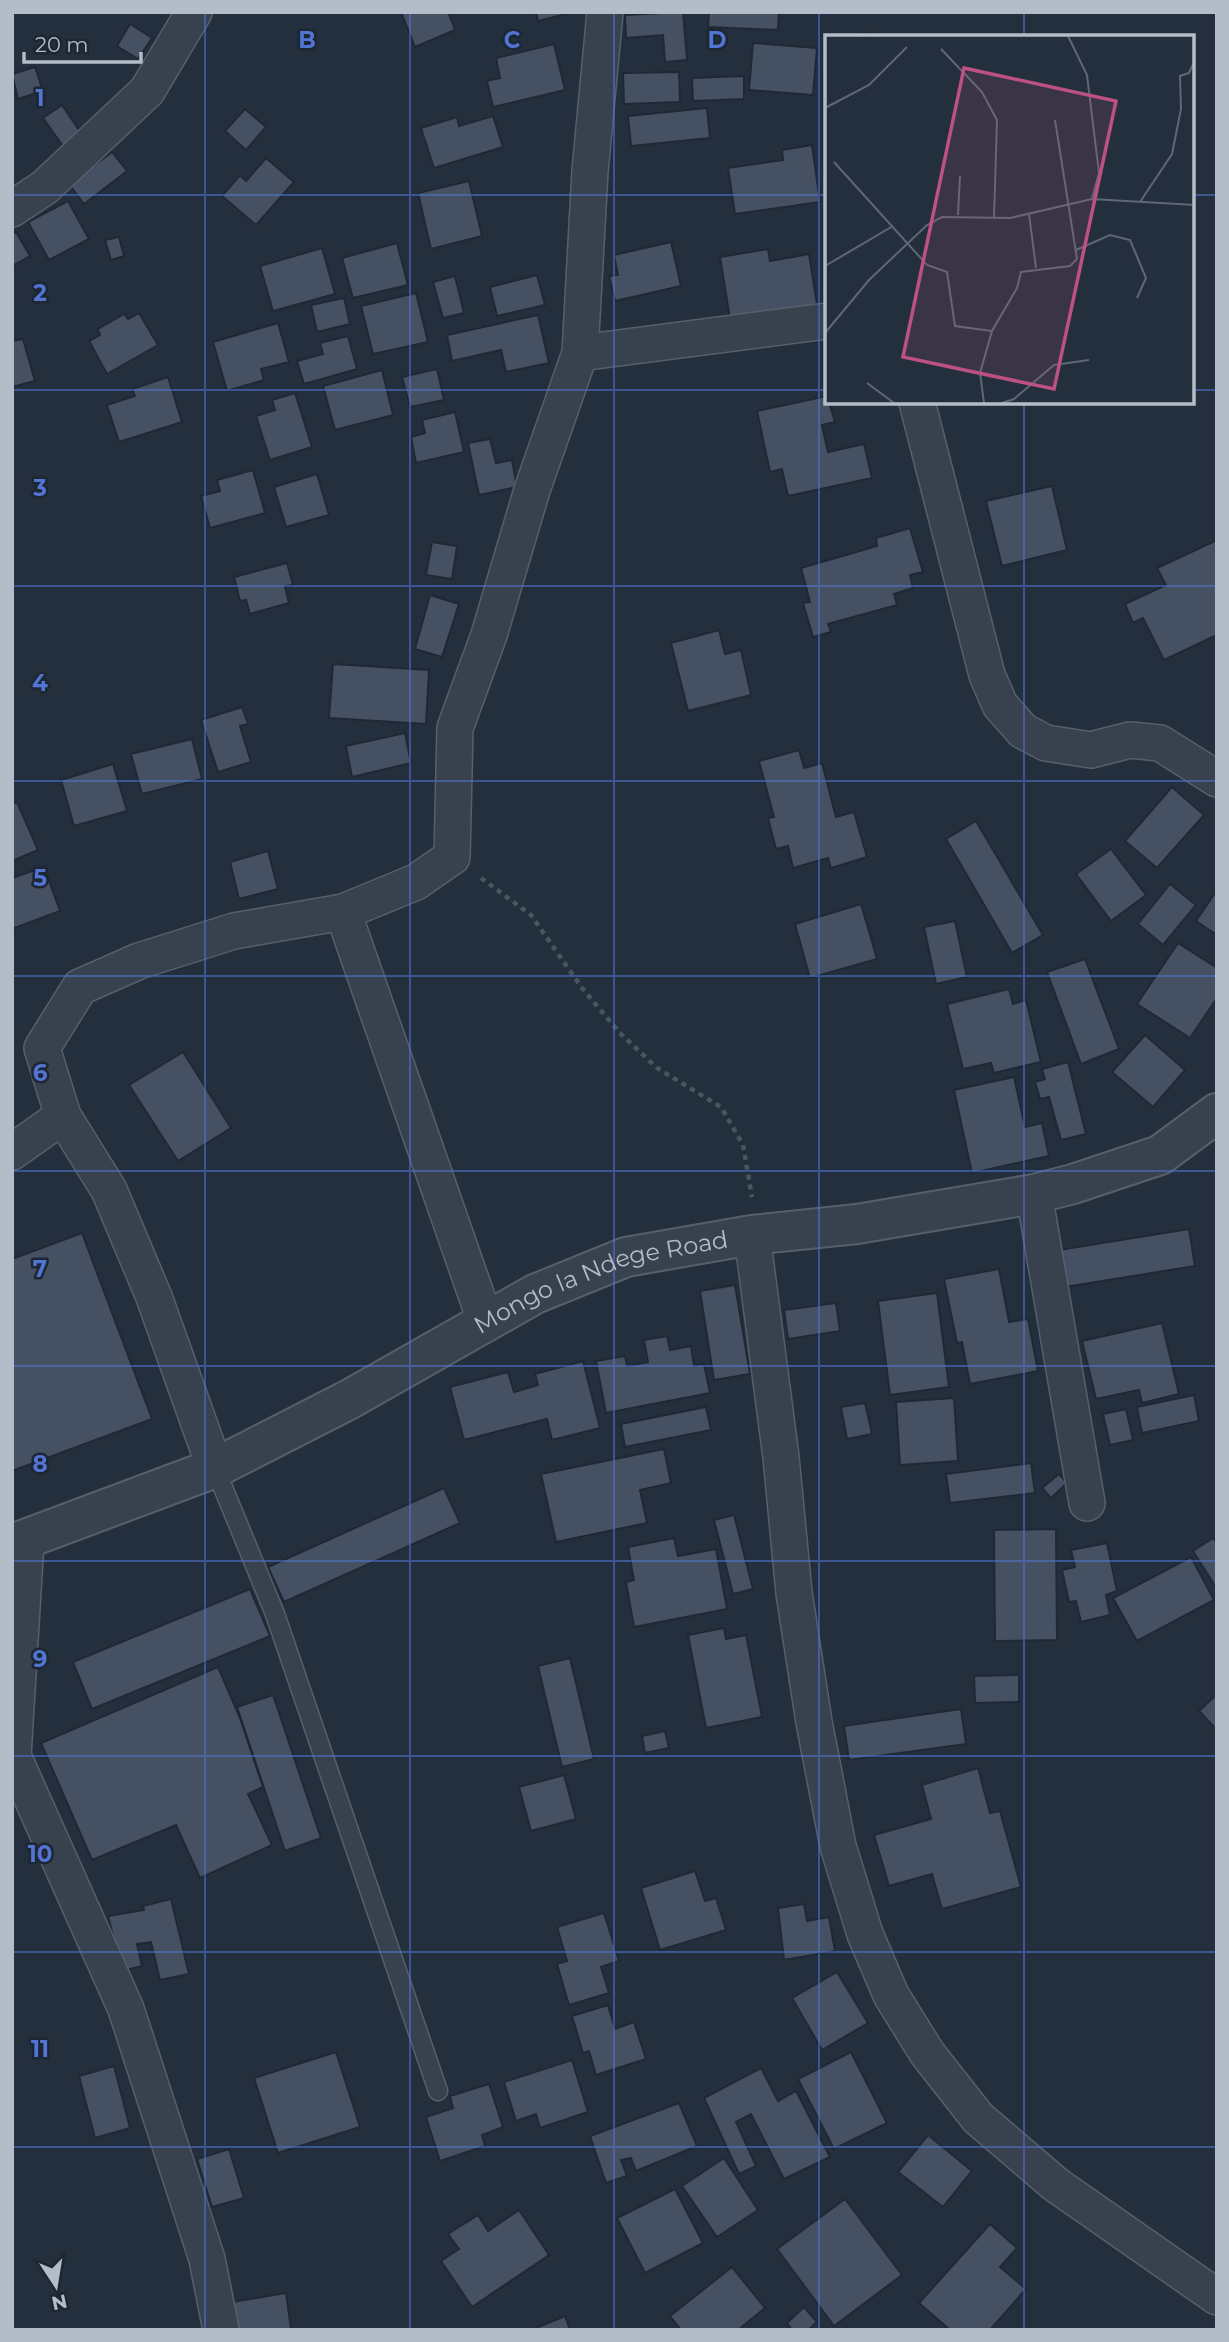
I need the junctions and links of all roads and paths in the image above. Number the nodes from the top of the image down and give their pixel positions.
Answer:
1 (194, 12) edge
2 (605, 12) edge
3 (12, 209) edge
4 (825, 321) edge
5 (580, 354) junction
6 (918, 404) edge
7 (1217, 779) edge
8 (452, 857) junction
9 (343, 912) junction
10 (1217, 1113) edge
11 (63, 1116) junction
12 (12, 1152) edge
13 (1034, 1194) junction
14 (752, 1235) junction
15 (486, 1323) junction
16 (215, 1468) junction
17 (1087, 1503) dead end
18 (19, 1542) edge
19 (438, 2091) dead end
20 (1217, 2297) edge
21 (221, 2330) edge

1 - 3 street
2 - 5 street
4 - 5 street
5 - 8 street
6 - 7 street
8 - 9 street
8 - 14 path
9 - 11 street
9 - 15 street
10 - 13 street, Mongo la Ndege Road
11 - 12 street
11 - 16 street
13 - 14 street, Mongo la Ndege Road
13 - 17 street
14 - 15 street, Mongo la Ndege Road
14 - 20 street
15 - 16 street, Mongo la Ndege Road
16 - 18 street, Mongo la Ndege Road
16 - 19 lane
18 - 21 street

